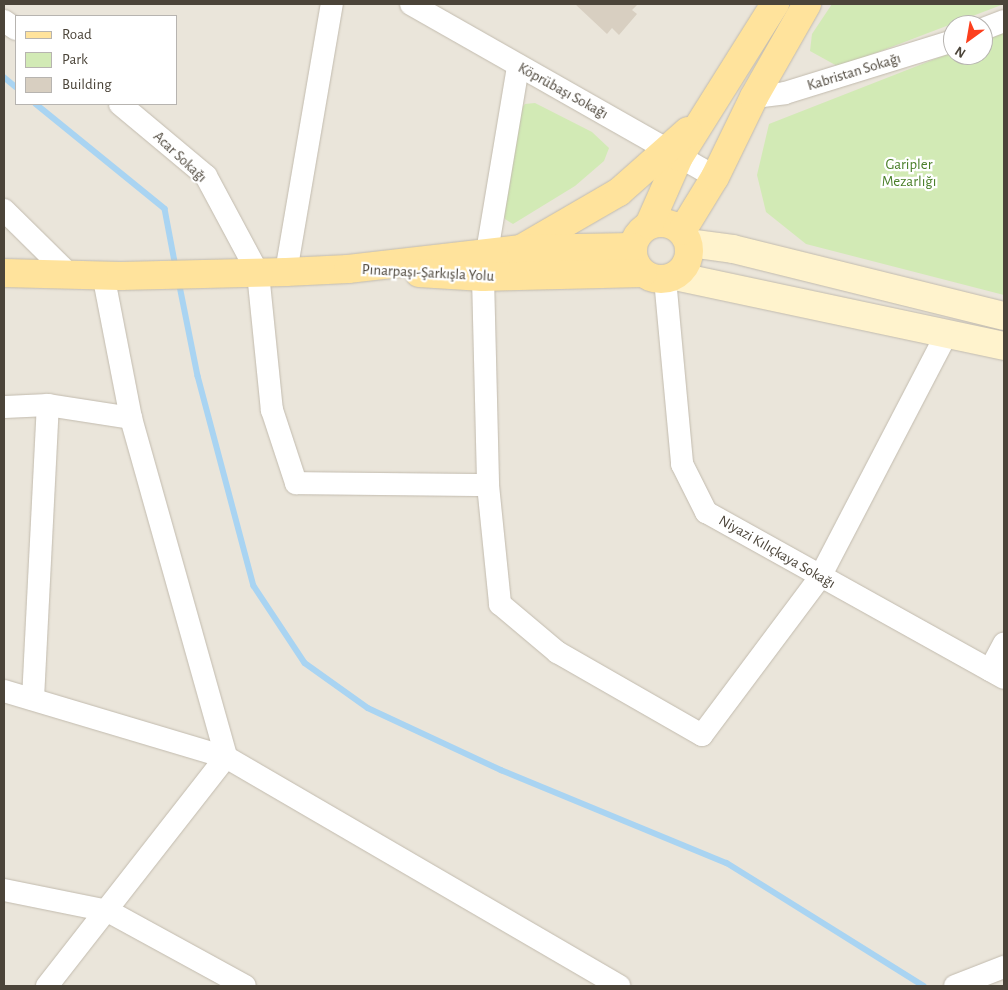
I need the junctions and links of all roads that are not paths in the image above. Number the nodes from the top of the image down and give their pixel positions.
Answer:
1 (332, 4) edge
2 (411, 4) edge
3 (775, 4) edge
4 (807, 4) edge
5 (4, 21) edge
6 (15, 28) edge
7 (943, 44) edge
8 (518, 66) junction
9 (754, 98) junction
10 (121, 105) edge
11 (672, 153) junction
12 (715, 177) junction
13 (4, 210) edge
14 (650, 225) junction
15 (685, 237) junction
16 (633, 247) junction
17 (521, 249) junction
18 (485, 264) junction
19 (286, 272) junction
20 (4, 273) edge
21 (249, 273) junction
22 (69, 274) junction
23 (112, 275) junction
24 (661, 276) junction
25 (1004, 316) edge
26 (947, 333) junction
27 (1004, 346) edge
28 (48, 405) junction
29 (4, 407) edge
30 (131, 418) junction
31 (488, 485) junction
32 (820, 577) junction
33 (1004, 644) edge
34 (997, 674) edge
35 (4, 691) edge
36 (33, 699) junction
37 (226, 757) junction
38 (4, 890) edge
39 (108, 911) junction
40 (1004, 968) edge
41 (961, 984) edge
42 (47, 986) edge
43 (245, 986) edge
44 (619, 986) edge

1 - 19 street
2 - 8 street, Köprübaşı Sokağı
3 - 11 main road
4 - 9 main road
5 - 6 street
7 - 9 street, Kabristan Sokağı
8 - 11 street, Köprübaşı Sokağı
8 - 18 street
9 - 12 main road
10 - 21 street, Acar Sokağı
11 - 12 street, Köprübaşı Sokağı
11 - 14 main road
11 - 17 main road
12 - 15 main road
13 - 22 street
14 - 15 main road
14 - 16 main road
15 - 24 main road
15 - 25 main road
16 - 17 main road, Pınarpaşı-Şarkışla Yolu
16 - 24 main road
17 - 18 main road, Pınarpaşı-Şarkışla Yolu
18 - 19 main road, Pınarpaşı-Şarkışla Yolu
18 - 24 main road, Pınarpaşı-Şarkışla Yolu
18 - 31 street
19 - 21 main road, Pınarpaşı-Şarkışla Yolu
20 - 22 main road, Pınarpaşı-Şarkışla Yolu
21 - 23 main road, Pınarpaşı-Şarkışla Yolu
21 - 31 street
22 - 23 main road, Pınarpaşı-Şarkışla Yolu
23 - 30 street
24 - 26 main road
24 - 32 street, Niyazi Kılıçkaya Sokağı
26 - 27 main road
26 - 32 street
28 - 29 street
28 - 30 street
28 - 36 street
30 - 37 street
31 - 32 street
32 - 34 street, Niyazi Kılıçkaya Sokağı
33 - 34 street
35 - 36 street
36 - 37 street
37 - 39 street
37 - 44 street
38 - 39 street
39 - 42 street
39 - 43 street
40 - 41 street

